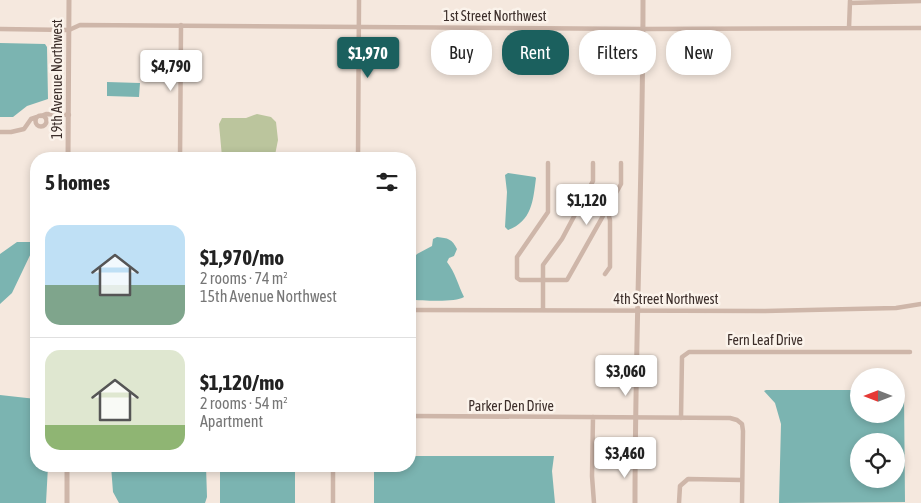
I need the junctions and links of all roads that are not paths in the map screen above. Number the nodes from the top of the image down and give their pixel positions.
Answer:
1 (69, 0) edge
2 (359, 0) edge
3 (643, 0) edge
4 (921, 1) edge
5 (850, 2) edge
6 (181, 25) junction
7 (359, 26) junction
8 (849, 28) junction
9 (921, 28) edge
10 (0, 29) edge
11 (643, 29) junction
12 (69, 30) junction
13 (52, 114) junction
14 (69, 115) junction
15 (39, 116) junction
16 (46, 120) junction
17 (27, 124) junction
18 (37, 125) junction
19 (0, 132) edge
20 (68, 152) edge
21 (180, 152) edge
22 (358, 152) edge
23 (548, 163) dead end
24 (593, 163) dead end
25 (621, 164) dead end
26 (607, 209) junction
27 (605, 274) dead end
28 (543, 280) junction
29 (921, 304) edge
30 (416, 310) edge
31 (543, 310) junction
32 (639, 310) junction
33 (910, 352) dead end
34 (416, 416) edge
35 (593, 417) junction
36 (635, 417) junction
37 (681, 418) junction
38 (67, 472) edge
39 (333, 472) edge
40 (742, 480) junction
41 (67, 503) edge
42 (333, 503) edge
43 (594, 503) edge
44 (635, 503) edge
45 (679, 503) edge
46 (742, 503) edge

1 - 12 street, 19th Avenue Northwest
2 - 7 street
3 - 11 street
4 - 5 street
5 - 8 street
6 - 7 street, 1st Street Northwest
6 - 12 street, 1st Street Northwest
6 - 21 street
7 - 11 street, 1st Street Northwest
7 - 22 street
8 - 9 street, 1st Street Northwest
8 - 11 street, 1st Street Northwest
10 - 12 street, 1st Street Northwest
11 - 32 street
12 - 14 street, 19th Avenue Northwest
13 - 14 street
13 - 15 street
13 - 16 street
14 - 20 street, 19th Avenue Northwest
15 - 16 street
15 - 17 street
15 - 18 street
16 - 18 street
17 - 18 street
17 - 19 street
23 - 28 street
24 - 28 street
25 - 26 street
26 - 27 street
26 - 28 street
28 - 31 street
29 - 32 street, 4th Street Northwest
30 - 31 street, 4th Street Northwest
31 - 32 street, 4th Street Northwest
32 - 36 street
33 - 37 street, Fern Leaf Drive
34 - 35 street, Parker Den Drive
35 - 36 street, Parker Den Drive
35 - 43 street
36 - 37 street, Parker Den Drive
36 - 44 street
37 - 40 street, Parker Den Drive
38 - 41 street
39 - 42 street
40 - 45 street
40 - 46 street, Parker Den Drive

